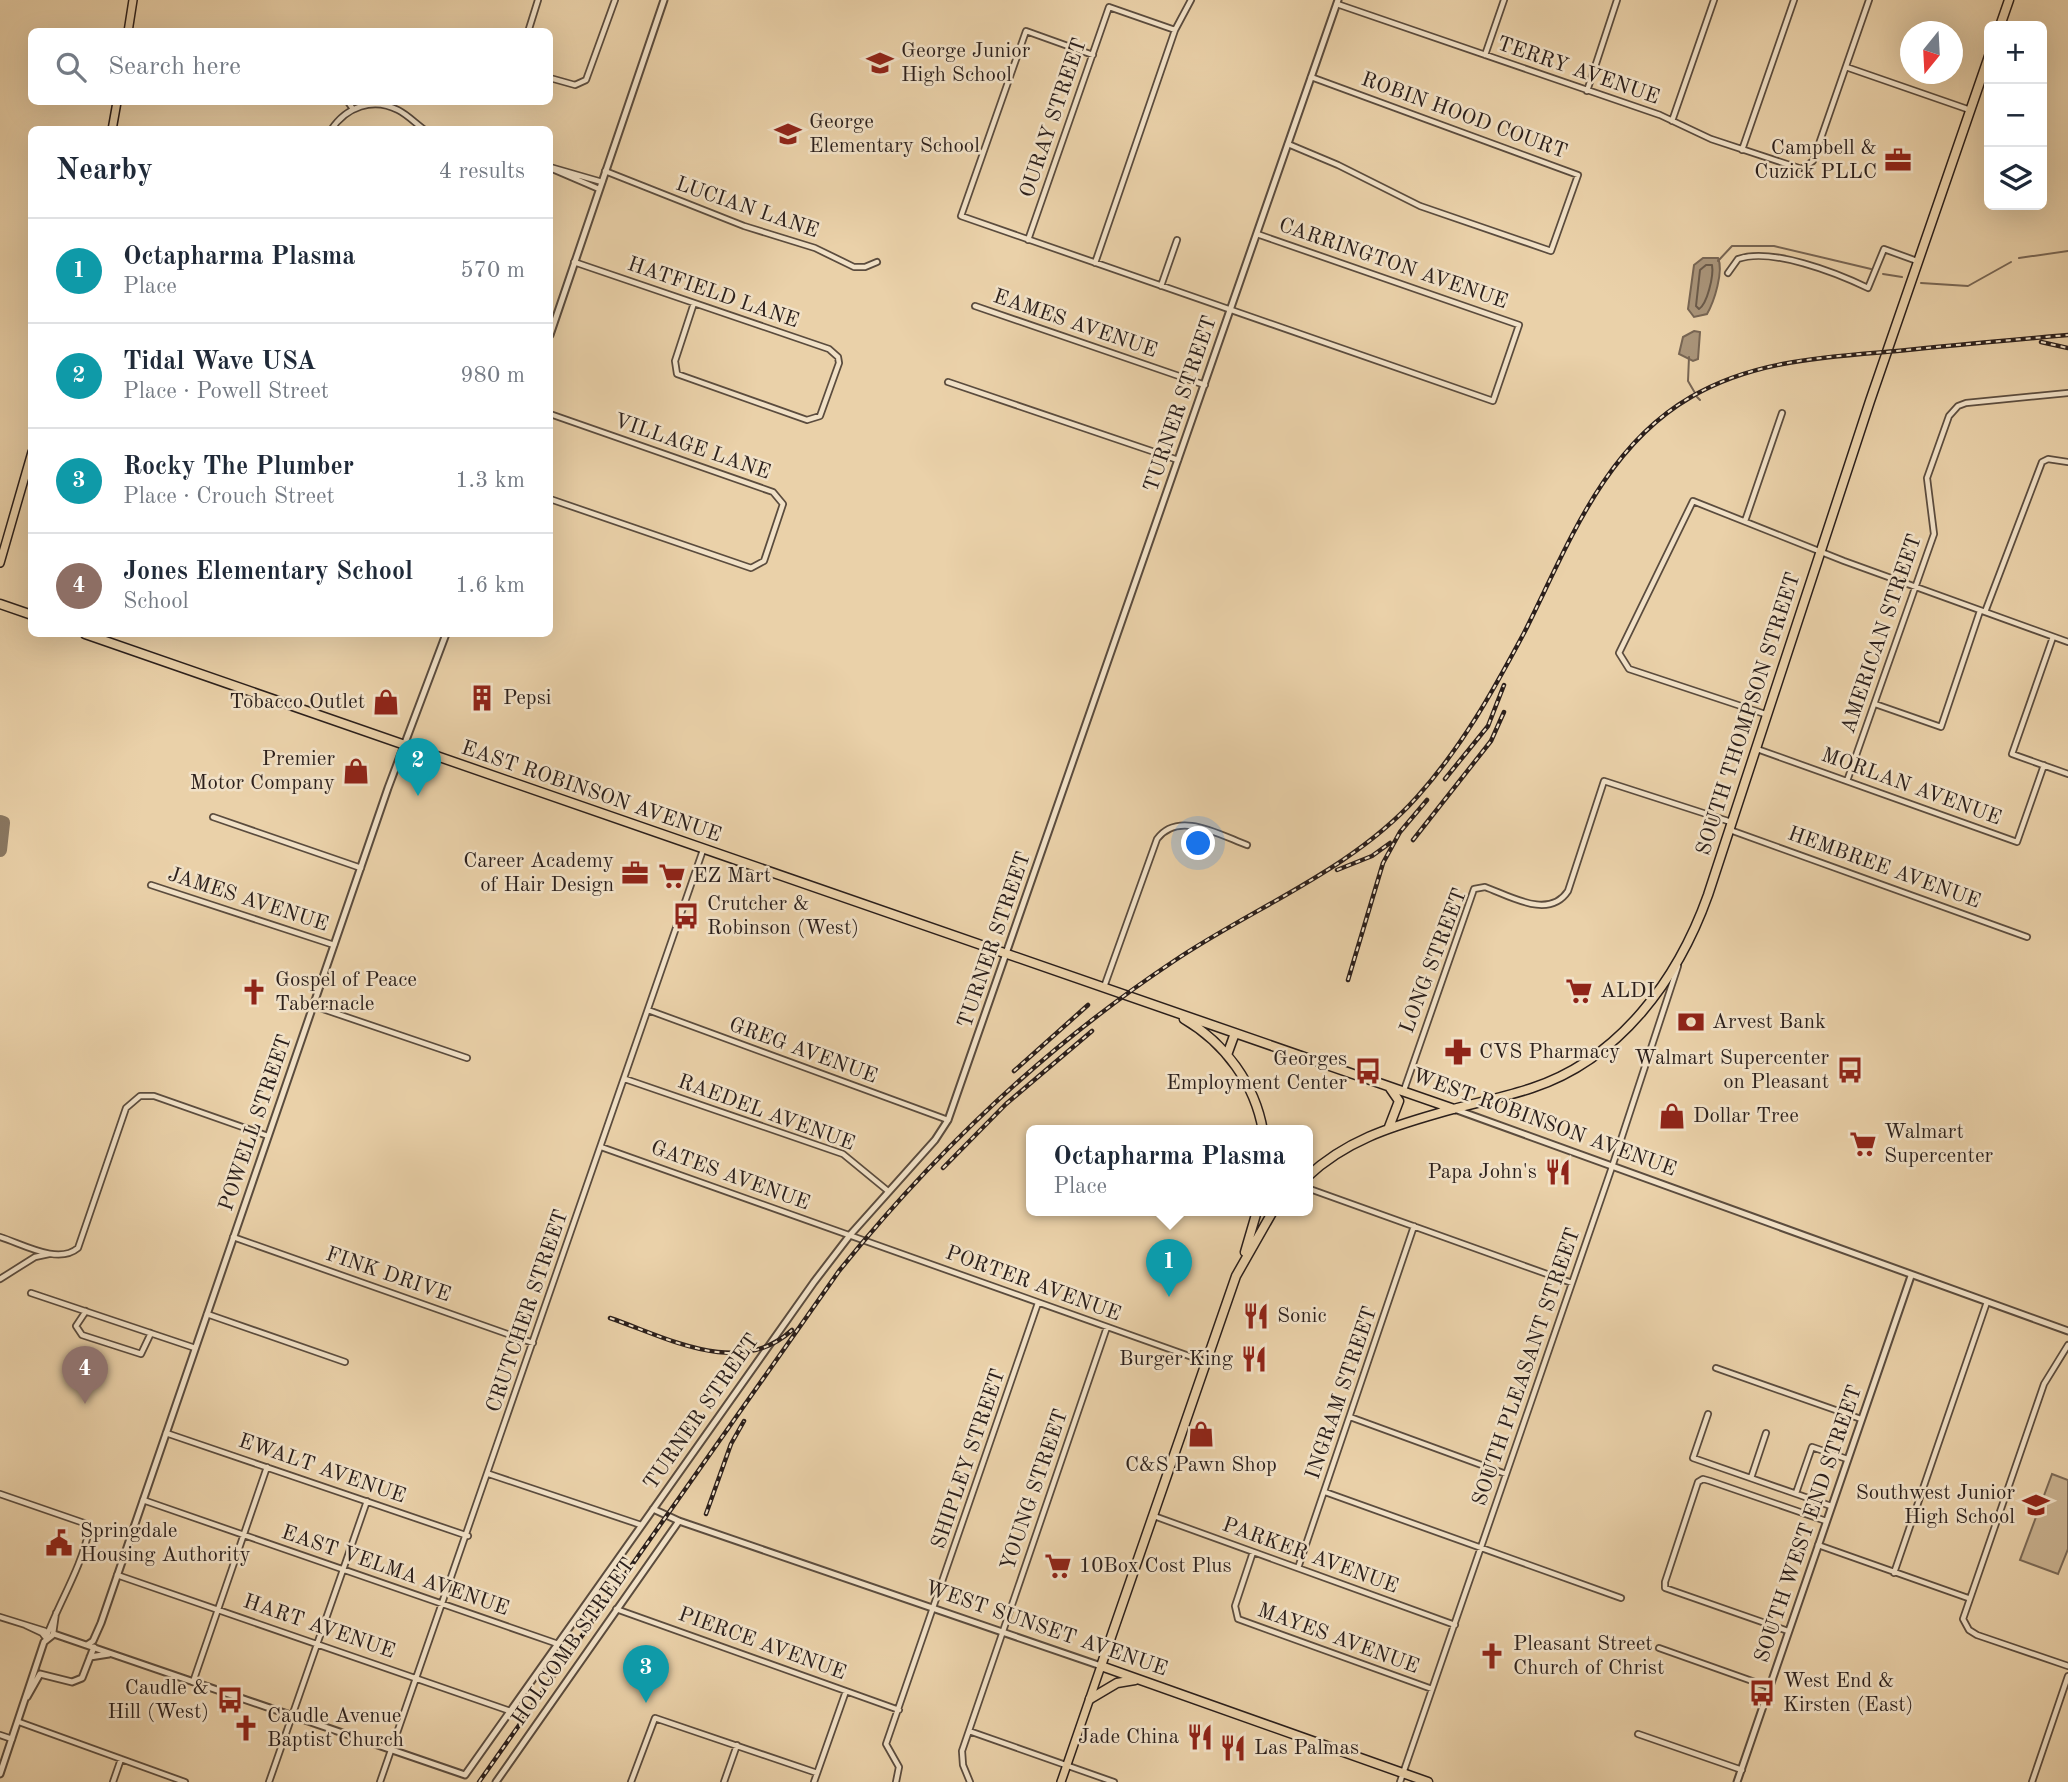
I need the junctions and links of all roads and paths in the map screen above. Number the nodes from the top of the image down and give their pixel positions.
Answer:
1 (133, 0) edge
2 (538, 0) edge
3 (615, 0) edge
4 (664, 0) edge
5 (1191, 0) edge
6 (1504, 0) edge
7 (1617, 0) edge
8 (1714, 0) edge
9 (1794, 0) edge
10 (1869, 0) edge
11 (2009, 0) edge
12 (1338, 2) edge
13 (2002, 21) edge
14 (129, 28) edge
15 (529, 28) edge
16 (1175, 30) junction
17 (1093, 55) junction
18 (1485, 55) junction
19 (1846, 67) junction
20 (1984, 72) edge
21 (1311, 77) junction
22 (553, 79) edge
23 (1587, 91) junction
24 (116, 105) edge
25 (350, 105) edge
26 (367, 105) edge
27 (380, 105) edge
28 (353, 109) junction
29 (1971, 110) junction
30 (1672, 121) junction
31 (113, 126) edge
32 (335, 126) edge
33 (419, 126) edge
34 (1288, 144) junction
35 (1742, 150) junction
36 (553, 169) edge
37 (605, 171) junction
38 (601, 185) junction
39 (1257, 234) junction
40 (1028, 240) junction
41 (1177, 240) dead end
42 (1919, 261) junction
43 (574, 262) junction
44 (877, 262) dead end
45 (1095, 263) junction
46 (1728, 273) dead end
47 (1161, 286) junction
48 (694, 303) junction
49 (975, 306) dead end
50 (1230, 310) junction
51 (553, 325) edge
52 (948, 382) dead end
53 (1205, 385) junction
54 (2068, 393) edge
55 (1782, 413) dead end
56 (553, 415) edge
57 (1179, 461) junction
58 (2068, 462) edge
59 (28, 466) edge
60 (553, 500) edge
61 (1745, 520) junction
62 (1820, 551) junction
63 (0, 563) edge
64 (1915, 587) junction
65 (0, 604) edge
66 (1983, 611) junction
67 (28, 614) edge
68 (94, 637) edge
69 (445, 637) edge
70 (2053, 637) junction
71 (2068, 642) edge
72 (1875, 704) junction
73 (1769, 716) junction
74 (404, 746) junction
75 (1757, 749) junction
76 (2044, 765) junction
77 (2068, 774) edge
78 (1604, 780) joint
79 (1847, 781) junction
80 (213, 817) dead end
81 (1730, 826) junction
82 (1247, 845) dead end
83 (702, 850) junction
84 (361, 868) junction
85 (151, 885) dead end
86 (2027, 937) dead end
87 (335, 945) junction
88 (1006, 955) junction
89 (1679, 962) junction
90 (1104, 988) junction
91 (314, 1006) junction
92 (648, 1010) junction
93 (1169, 1010) junction
94 (1232, 1032) junction
95 (1225, 1052) junction
96 (467, 1058) dead end
97 (625, 1079) junction
98 (1381, 1083) junction
99 (1404, 1090) junction
100 (1454, 1109) junction
101 (947, 1120) junction
102 (1261, 1125) edge
103 (1390, 1127) junction
104 (268, 1136) junction
105 (601, 1146) junction
106 (1612, 1167) junction
107 (1313, 1173) edge
108 (1313, 1190) edge
109 (888, 1191) junction
110 (1255, 1216) edge
111 (1270, 1216) edge
112 (1414, 1226) junction
113 (850, 1235) junction
114 (0, 1237) edge
115 (233, 1237) junction
116 (50, 1254) junction
117 (1242, 1262) junction
118 (1911, 1276) junction
119 (0, 1279) edge
120 (1572, 1283) junction
121 (31, 1293) dead end
122 (1987, 1301) junction
123 (1038, 1303) junction
124 (86, 1311) junction
125 (207, 1314) junction
126 (1107, 1327) junction
127 (2068, 1331) edge
128 (151, 1333) junction
129 (533, 1343) junction
130 (2068, 1345) edge
131 (195, 1348) junction
132 (345, 1362) dead end
133 (1207, 1362) junction
134 (1716, 1368) dead end
135 (1708, 1414) dead end
136 (1350, 1417) junction
137 (1861, 1419) junction
138 (166, 1433) junction
139 (1766, 1433) dead end
140 (1847, 1459) junction
141 (267, 1467) junction
142 (489, 1474) junction
143 (1506, 1474) junction
144 (1751, 1478) junction
145 (1325, 1492) junction
146 (1796, 1493) junction
147 (0, 1494) edge
148 (143, 1500) junction
149 (367, 1501) junction
150 (1831, 1506) junction
151 (653, 1509) junction
152 (1154, 1516) junction
153 (679, 1521) junction
154 (1826, 1521) junction
155 (641, 1525) junction
156 (243, 1535) junction
157 (468, 1536) junction
158 (1817, 1545) junction
159 (1481, 1548) junction
160 (1254, 1552) junction
161 (1298, 1568) junction
162 (344, 1570) junction
163 (1894, 1573) junction
164 (117, 1575) junction
165 (1621, 1598) dead end
166 (1968, 1598) junction
167 (443, 1604) junction
168 (615, 1608) junction
169 (934, 1608) junction
170 (218, 1609) junction
171 (0, 1617) edge
172 (101, 1623) junction
173 (1455, 1625) junction
174 (1788, 1631) junction
175 (1003, 1632) junction
176 (49, 1635) junction
177 (318, 1643) junction
178 (558, 1644) junction
179 (87, 1645) junction
180 (94, 1647) junction
181 (1659, 1648) dead end
182 (109, 1654) junction
183 (90, 1657) junction
184 (37, 1662) junction
185 (1101, 1666) junction
186 (2068, 1666) edge
187 (45, 1673) junction
188 (2068, 1676) edge
189 (418, 1678) junction
190 (1139, 1680) junction
191 (193, 1682) junction
192 (1769, 1687) junction
193 (1432, 1689) junction
194 (846, 1691) junction
195 (27, 1697) junction
196 (1090, 1699) junction
197 (899, 1710) junction
198 (510, 1711) junction
199 (292, 1717) junction
200 (19, 1722) junction
201 (968, 1731) junction
202 (1638, 1734) dead end
203 (0, 1735) edge
204 (12, 1739) junction
205 (737, 1745) junction
206 (391, 1751) junction
207 (121, 1759) junction
208 (1067, 1765) junction
209 (1742, 1770) junction
210 (817, 1773) junction
211 (0, 1774) edge
212 (1401, 1778) edge
213 (113, 1782) edge
214 (185, 1782) edge
215 (269, 1782) edge
216 (380, 1782) edge
217 (496, 1782) edge
218 (631, 1782) edge
219 (724, 1782) edge
220 (814, 1782) edge
221 (896, 1782) edge
222 (970, 1782) edge
223 (1061, 1782) edge
224 (1114, 1782) edge
225 (1428, 1782) edge
226 (1737, 1782) edge
227 (2032, 1782) edge

1 - 14 main road
2 - 15 street
3 - 22 street
4 - 37 street
5 - 16 street
6 - 18 street
7 - 23 street
8 - 30 street
9 - 35 street
10 - 19 street
11 - 13 highway
12 - 18 street, TERRY AVENUE
12 - 21 street, TURNER STREET
16 - 17 street, OURAY STREET
16 - 45 street
17 - 40 street, OURAY STREET
17 - 40 street
18 - 23 street, TERRY AVENUE
19 - 29 street
19 - 35 street, TERRY AVENUE
20 - 29 highway, SOUTH THOMPSON STREET
21 - 34 street, TURNER STREET
21 - 34 street, ROBIN HOOD COURT
23 - 30 street, TERRY AVENUE
24 - 31 main road
25 - 28 street
26 - 28 street
27 - 33 street
28 - 32 street
29 - 42 highway, SOUTH THOMPSON STREET
30 - 35 street, TERRY AVENUE
34 - 39 street, TURNER STREET
36 - 38 street
37 - 38 street
37 - 44 street, LUCIAN LANE
38 - 43 street
39 - 50 street, TURNER STREET
39 - 50 street, CARRINGTON AVENUE
40 - 45 street
41 - 47 street
42 - 46 street
42 - 62 highway, SOUTH THOMPSON STREET
43 - 48 street, HATFIELD LANE
43 - 51 street
45 - 47 street
47 - 50 street
48 - 48 street, HATFIELD LANE
49 - 53 street, EAMES AVENUE
50 - 53 street, TURNER STREET
52 - 57 street
53 - 57 street, TURNER STREET
54 - 64 street, AMERICAN STREET
55 - 61 street
56 - 60 street, VILLAGE LANE
57 - 88 street, TURNER STREET
58 - 66 street
59 - 63 main road
61 - 62 street
61 - 73 street
62 - 64 street
62 - 73 highway, SOUTH THOMPSON STREET
64 - 66 street
64 - 72 street, AMERICAN STREET
65 - 67 highway
66 - 70 street
66 - 72 street
68 - 74 highway, EAST ROBINSON AVENUE
69 - 74 street, POWELL STREET
70 - 71 street
70 - 76 street
72 - 79 street, AMERICAN STREET
73 - 75 highway, SOUTH THOMPSON STREET
74 - 83 highway, EAST ROBINSON AVENUE
74 - 84 street, POWELL STREET
75 - 79 street, MORLAN AVENUE
75 - 81 highway, SOUTH THOMPSON STREET
76 - 77 street
76 - 79 street, MORLAN AVENUE
78 - 81 street, HEMBREE AVENUE
78 - 99 street, LONG STREET
80 - 84 street
81 - 86 street, HEMBREE AVENUE
81 - 89 highway, SOUTH THOMPSON STREET
82 - 90 street
83 - 88 highway, EAST ROBINSON AVENUE
83 - 92 street, CRUTCHER STREET
84 - 87 street, POWELL STREET
85 - 87 street, JAMES AVENUE
87 - 91 street, POWELL STREET
88 - 90 highway, WEST ROBINSON AVENUE
88 - 101 street, TURNER STREET
89 - 100 highway, SOUTH THOMPSON STREET
89 - 106 street, SOUTH PLEASANT STREET
90 - 93 highway, WEST ROBINSON AVENUE
91 - 96 street
91 - 104 street, POWELL STREET
92 - 97 street, CRUTCHER STREET
92 - 101 street, GREG AVENUE
93 - 94 highway, WEST ROBINSON AVENUE
93 - 95 highway
94 - 95 highway
94 - 98 highway, WEST ROBINSON AVENUE
95 - 102 highway
97 - 105 street, CRUTCHER STREET
97 - 109 street, RAEDEL AVENUE
98 - 99 highway, WEST ROBINSON AVENUE
98 - 103 highway
99 - 100 highway, WEST ROBINSON AVENUE
100 - 103 highway, SOUTH THOMPSON STREET
100 - 106 street, WEST ROBINSON AVENUE
101 - 109 street, TURNER STREET
103 - 107 highway, SOUTH THOMPSON STREET
104 - 115 street, POWELL STREET
104 - 116 street
105 - 113 street, GATES AVENUE
105 - 129 street, CRUTCHER STREET
106 - 118 street, WEST ROBINSON AVENUE
106 - 120 street, SOUTH PLEASANT STREET
108 - 112 street
109 - 113 street, TURNER STREET
110 - 117 highway
111 - 117 highway
112 - 120 street
112 - 136 street, INGRAM STREET
113 - 123 street, PORTER AVENUE
113 - 151 street, TURNER STREET
114 - 116 street
115 - 125 street, POWELL STREET
115 - 129 street, FINK DRIVE
116 - 119 street
117 - 133 highway
118 - 122 street, WEST ROBINSON AVENUE
118 - 137 street, SOUTH WEST END STREET
120 - 143 street, SOUTH PLEASANT STREET
121 - 124 street
122 - 127 street, WEST ROBINSON AVENUE
122 - 163 street
123 - 126 street, PORTER AVENUE
123 - 169 street, SHIPLEY STREET
124 - 128 street
124 - 128 street
125 - 131 street, POWELL STREET
125 - 132 street
126 - 133 street, PORTER AVENUE
126 - 175 street, YOUNG STREET
128 - 131 street
129 - 142 street, CRUTCHER STREET
130 - 166 street
131 - 138 street, POWELL STREET
133 - 152 highway
134 - 137 street
135 - 144 street
136 - 143 street
136 - 145 street, INGRAM STREET
137 - 140 street, SOUTH WEST END STREET
138 - 141 street, EWALT AVENUE
138 - 148 street, POWELL STREET
139 - 144 street
140 - 146 street
140 - 150 street, SOUTH WEST END STREET
141 - 149 street, EWALT AVENUE
141 - 156 street
142 - 155 street
142 - 157 street, CRUTCHER STREET
143 - 159 street, SOUTH PLEASANT STREET
144 - 146 street
145 - 159 street
145 - 161 street, INGRAM STREET
146 - 150 street
147 - 176 street
148 - 156 street, EAST VELMA AVENUE
148 - 164 street, POWELL STREET
149 - 157 street, EWALT AVENUE
149 - 162 street
150 - 154 street, SOUTH WEST END STREET
151 - 153 street, WEST SUNSET AVENUE
151 - 155 street, TURNER STREET
152 - 160 street, PARKER AVENUE
152 - 185 highway
153 - 168 street, HOLCOMB STREET
153 - 169 street, WEST SUNSET AVENUE
154 - 158 street, SOUTH WEST END STREET
154 - 174 street
155 - 178 street, TURNER STREET
156 - 162 street, EAST VELMA AVENUE
156 - 170 street
157 - 167 street, CRUTCHER STREET
158 - 163 street
158 - 174 street, SOUTH WEST END STREET
159 - 165 street
159 - 173 street, SOUTH PLEASANT STREET
160 - 161 street, PARKER AVENUE
160 - 193 street, MAYES AVENUE
161 - 173 street, PARKER AVENUE
162 - 167 street, EAST VELMA AVENUE
162 - 177 street
163 - 166 street
164 - 170 street, HART AVENUE
164 - 172 street, POWELL STREET
166 - 186 street
167 - 178 street, EAST VELMA AVENUE
167 - 189 street, CRUTCHER STREET
168 - 194 street, PIERCE AVENUE
168 - 217 street, HOLCOMB STREET
169 - 175 street, WEST SUNSET AVENUE
169 - 197 street, SHIPLEY STREET
170 - 177 street, HART AVENUE
170 - 191 street
171 - 176 street
172 - 179 street, POWELL STREET
172 - 180 street, POWELL STREET
173 - 193 street, SOUTH PLEASANT STREET
174 - 192 street, SOUTH WEST END STREET
175 - 185 street, WEST SUNSET AVENUE
175 - 201 street, YOUNG STREET
176 - 179 street
176 - 184 street
177 - 189 street, HART AVENUE
177 - 199 street
178 - 198 street, TURNER STREET
179 - 180 street
179 - 183 street
180 - 182 street
180 - 183 street, POWELL STREET
181 - 192 street
182 - 183 street
182 - 191 street
183 - 187 street
184 - 187 street
184 - 195 street
185 - 190 highway, WEST SUNSET AVENUE
185 - 196 main road
187 - 195 street
188 - 227 street
189 - 198 street, HART AVENUE
189 - 206 street, CRUTCHER STREET
190 - 196 highway
190 - 212 highway, WEST SUNSET AVENUE
191 - 199 street
192 - 209 street, SOUTH WEST END STREET
193 - 212 street, SOUTH PLEASANT STREET
194 - 197 street, PIERCE AVENUE
194 - 210 street
195 - 200 street
196 - 208 main road
197 - 221 street, SHIPLEY STREET
198 - 206 street, TURNER STREET
199 - 206 street
199 - 215 street
200 - 204 street
200 - 207 street
201 - 208 street
201 - 222 street, YOUNG STREET
202 - 209 street
203 - 204 street
204 - 211 street
205 - 210 street
205 - 218 street
205 - 219 street
206 - 216 street, CRUTCHER STREET
207 - 213 street
207 - 214 street
208 - 223 main road
208 - 224 street
209 - 226 street, SOUTH WEST END STREET
210 - 220 street
212 - 225 highway, WEST SUNSET AVENUE

